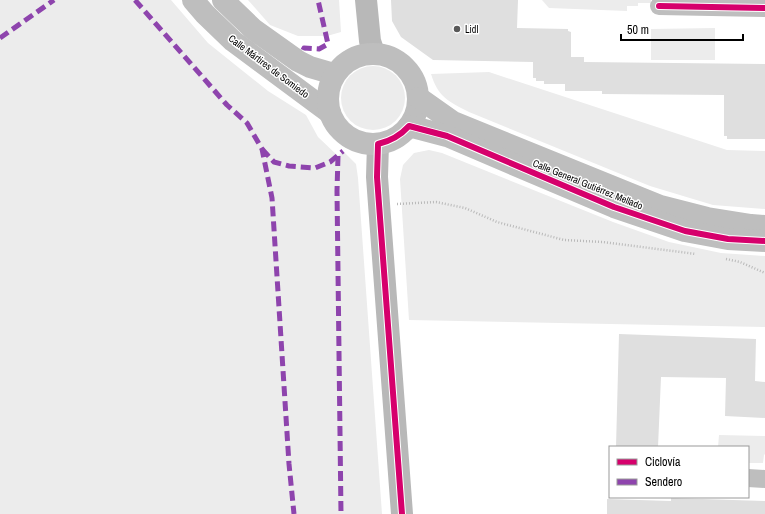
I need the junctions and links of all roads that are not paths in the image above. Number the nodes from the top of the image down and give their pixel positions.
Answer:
1 (193, 0) edge
2 (223, 0) edge
3 (366, 0) edge
4 (659, 6) dead end
5 (765, 8) edge
6 (374, 53) junction
7 (334, 74) junction
8 (419, 98) junction
9 (330, 113) junction
10 (409, 126) junction
11 (378, 144) junction
12 (765, 226) edge
13 (765, 241) edge
14 (749, 478) edge
15 (765, 479) edge
16 (402, 514) edge

1 - 9 main road, Calle Mártires de Somiedo
2 - 7 main road, Calle Mártires de Somiedo
3 - 6 street
4 - 5 street
6 - 7 main road
6 - 8 main road
7 - 9 main road
8 - 10 main road
8 - 12 main road, Calle General Gutiérrez Mellado
9 - 11 main road
10 - 11 main road
10 - 13 main road, Calle General Gutiérrez Mellado
11 - 16 street
14 - 15 street

